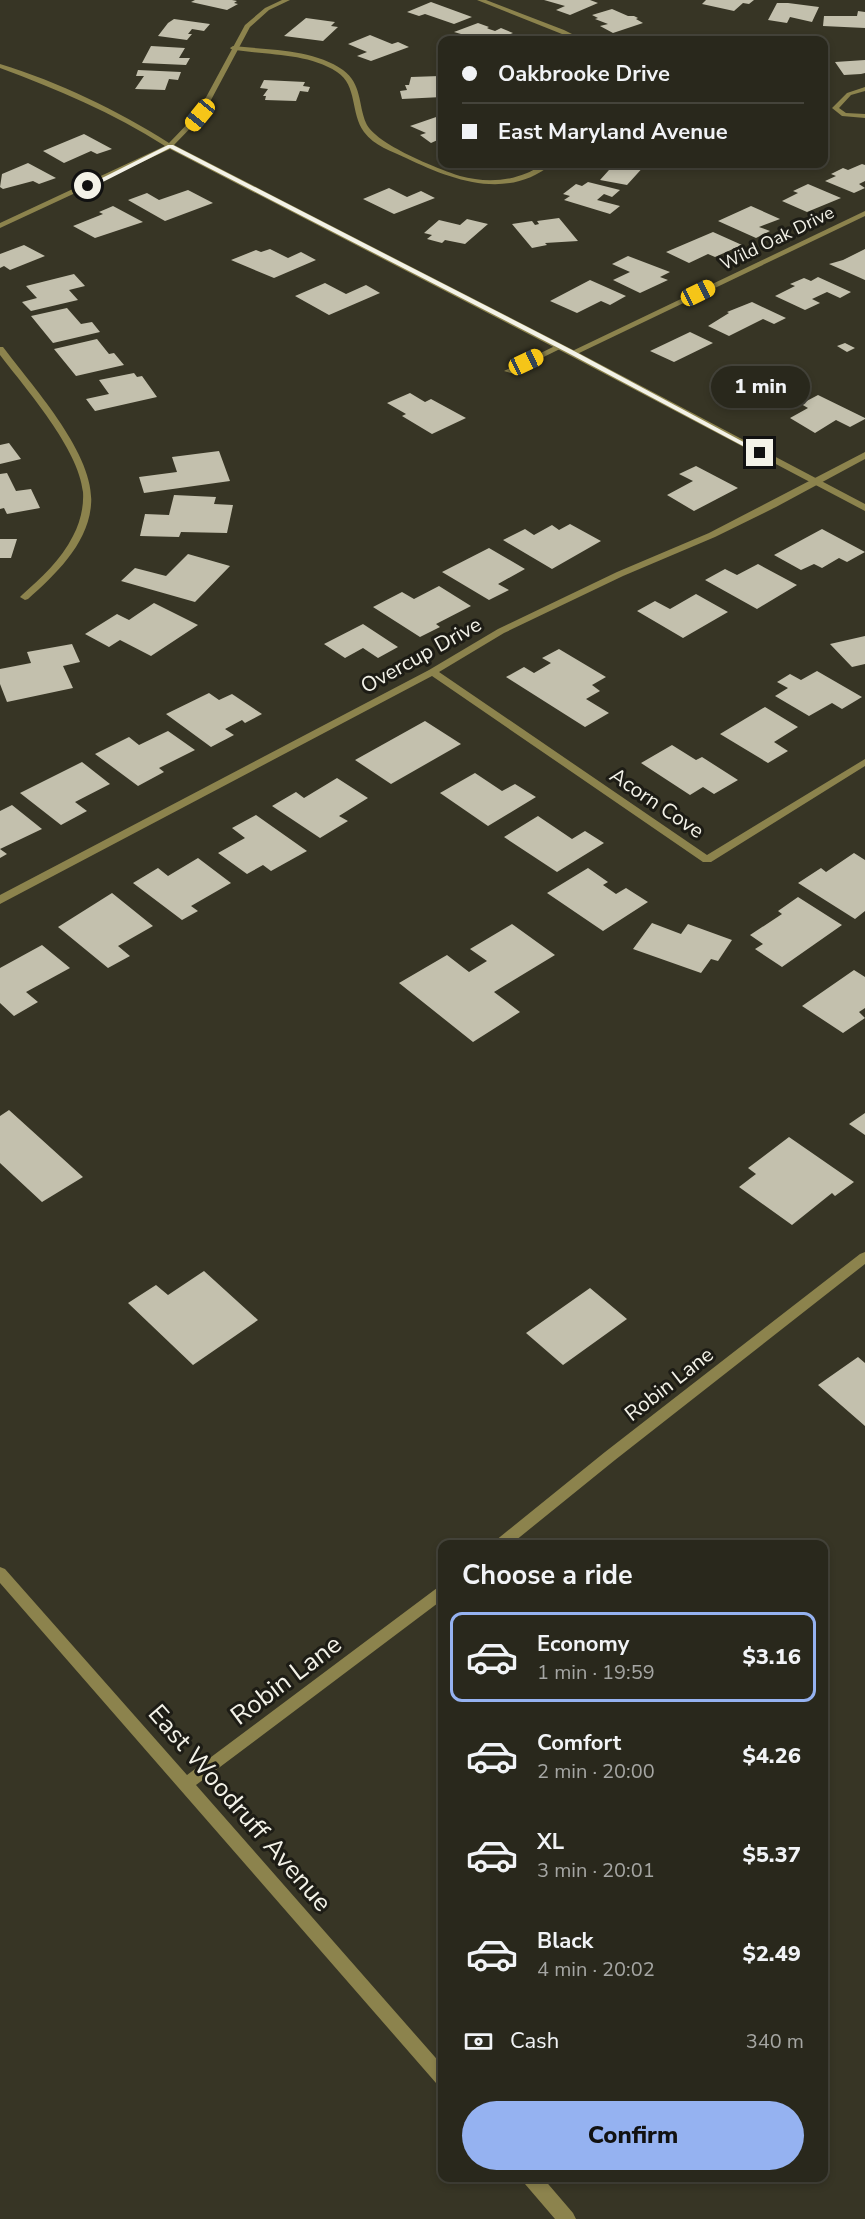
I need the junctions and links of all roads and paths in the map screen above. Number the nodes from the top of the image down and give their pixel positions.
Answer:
1 (287, 0) edge
2 (480, 0) edge
3 (573, 36) edge
4 (233, 48) junction
5 (0, 66) edge
6 (865, 89) edge
7 (865, 116) edge
8 (171, 146) junction
9 (540, 168) edge
10 (865, 213) edge
11 (0, 226) edge
12 (560, 347) junction
13 (0, 349) edge
14 (572, 353) junction
15 (508, 370) dead end
16 (865, 454) edge
17 (815, 482) junction
18 (865, 508) edge
19 (25, 597) dead end
20 (432, 672) junction
21 (865, 762) edge
22 (0, 900) edge
23 (865, 1257) edge
24 (506, 1540) edge
25 (0, 1573) edge
26 (438, 1595) edge
27 (186, 1784) junction
28 (438, 2072) edge
29 (535, 2182) edge
30 (567, 2219) edge

1 - 4 street
2 - 3 street
4 - 8 street
4 - 9 street
5 - 8 street
6 - 7 street
8 - 11 street
8 - 12 street
10 - 14 street, Wild Oak Drive
12 - 14 street
12 - 15 street
13 - 19 street
14 - 17 street
16 - 17 street, Overcup Drive
17 - 18 street
17 - 20 street, Overcup Drive
20 - 21 street, Acorn Cove
20 - 22 street, Overcup Drive
23 - 24 street, Robin Lane
25 - 27 street, East Woodruff Avenue
26 - 27 street, Robin Lane
27 - 28 street, East Woodruff Avenue
29 - 30 street

